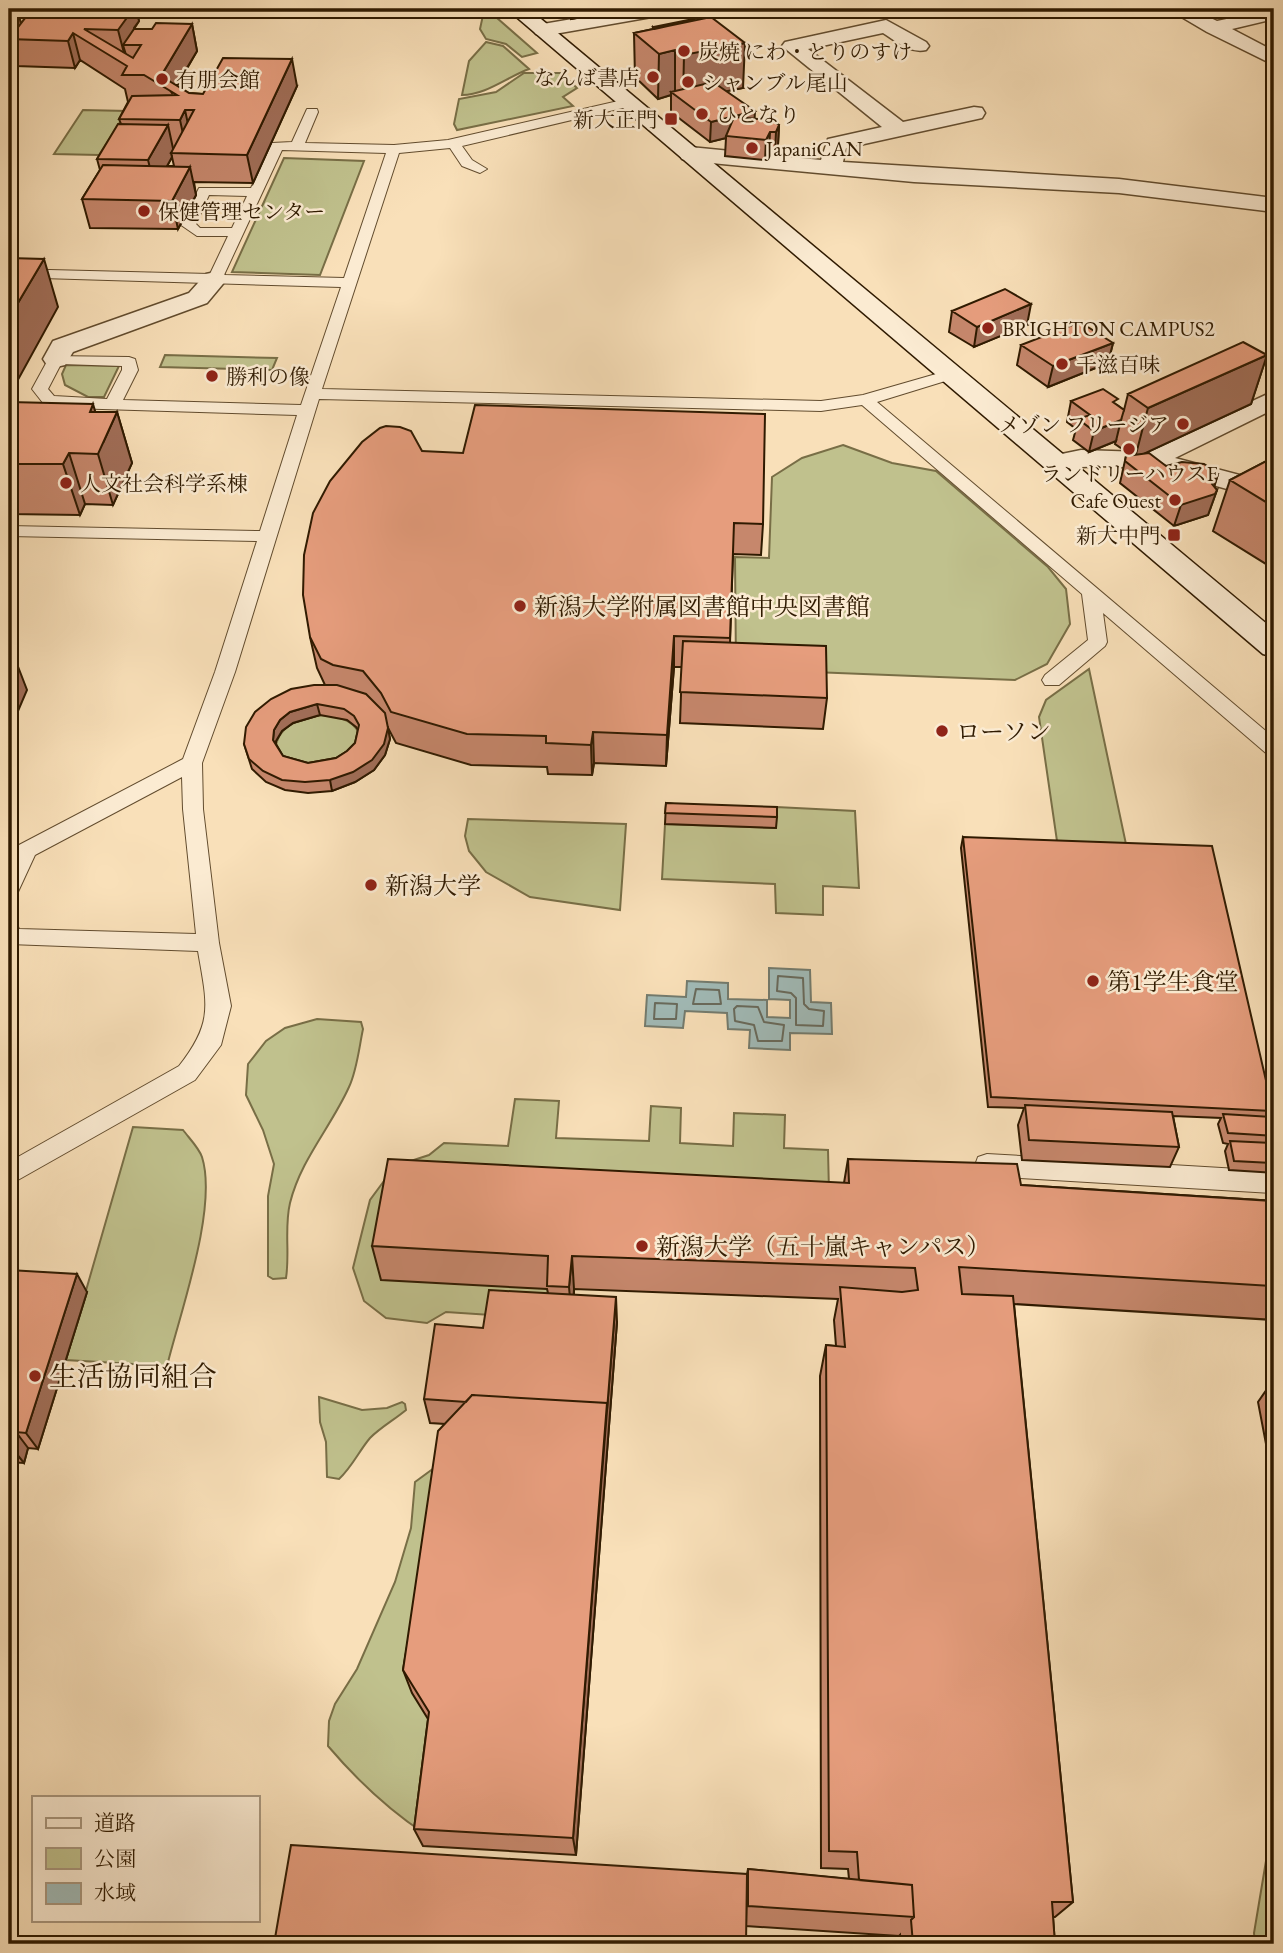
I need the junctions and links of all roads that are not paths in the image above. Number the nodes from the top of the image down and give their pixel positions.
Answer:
1 (31, 9) edge
2 (517, 9) edge
3 (663, 9) edge
4 (1178, 9) edge
5 (639, 11) edge
6 (1274, 13) edge
7 (1214, 28) junction
8 (542, 30) junction
9 (9, 35) edge
10 (919, 46) dead end
11 (1274, 59) edge
12 (627, 103) junction
13 (312, 112) dead end
14 (974, 113) dead end
15 (899, 130) junction
16 (453, 143) junction
17 (297, 146) junction
18 (394, 149) junction
19 (690, 154) junction
20 (831, 167) junction
21 (480, 169) dead end
22 (255, 192) junction
23 (1274, 205) edge
24 (238, 232) junction
25 (9, 273) edge
26 (215, 279) junction
27 (350, 283) junction
28 (56, 359) junction
29 (949, 375) junction
30 (1274, 399) edge
31 (865, 400) junction
32 (310, 402) junction
33 (113, 404) junction
34 (1146, 461) junction
35 (1057, 463) junction
36 (1274, 493) edge
37 (9, 531) edge
38 (267, 536) junction
39 (1090, 590) junction
40 (1274, 647) edge
41 (1052, 680) dead end
42 (1274, 749) edge
43 (192, 763) junction
44 (9, 888) edge
45 (9, 930) edge
46 (208, 943) junction
47 (986, 1165) edge
48 (9, 1174) edge
49 (1274, 1182) edge

1 - 9 lane
2 - 8 street
3 - 5 street
4 - 7 street
5 - 8 street
6 - 7 street
7 - 11 street
8 - 12 street
10 - 15 street
12 - 16 lane
12 - 19 street
13 - 17 lane
14 - 15 street
15 - 20 street
16 - 18 lane
16 - 21 lane
17 - 18 lane
17 - 22 lane
18 - 27 lane
19 - 20 street
19 - 29 street
20 - 23 street
22 - 24 lane
22 - 24 lane
24 - 26 lane
25 - 26 lane
26 - 27 lane
26 - 28 street
27 - 32 lane
28 - 33 lane
28 - 33 lane
29 - 31 lane
29 - 35 street
30 - 34 street
31 - 32 lane
31 - 39 lane
32 - 33 lane
32 - 38 lane
34 - 35 street
34 - 36 street
35 - 40 street
37 - 38 lane
38 - 43 lane
39 - 41 lane
39 - 42 lane
43 - 44 lane
43 - 46 lane
45 - 46 lane
46 - 48 lane
47 - 49 lane

